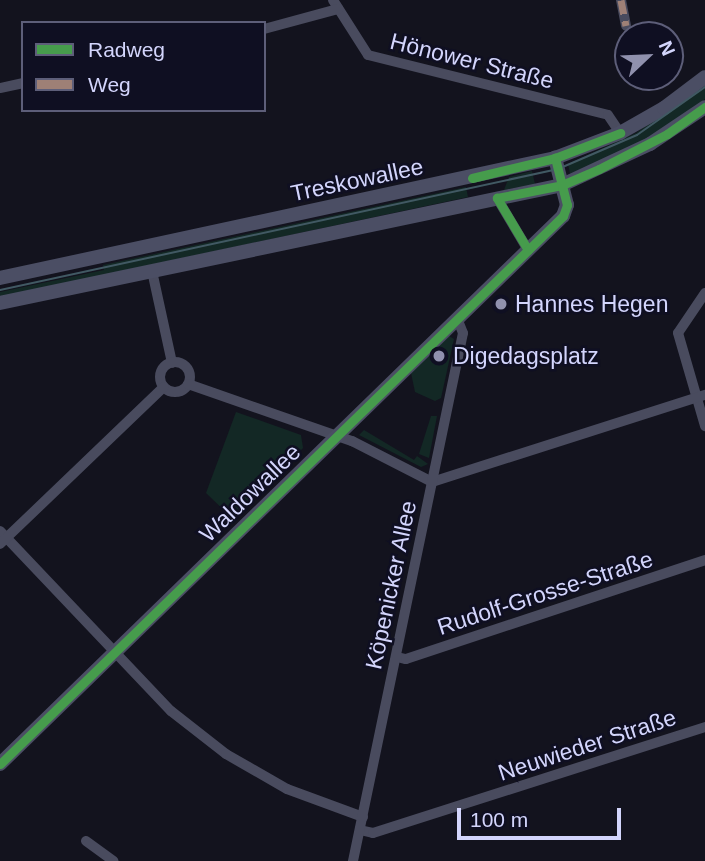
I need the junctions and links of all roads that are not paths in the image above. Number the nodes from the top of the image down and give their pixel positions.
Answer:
1 (621, 0) edge
2 (336, 4) edge
3 (625, 21) edge
4 (266, 28) edge
5 (705, 77) edge
6 (21, 83) edge
7 (0, 88) edge
8 (705, 107) edge
9 (620, 132) junction
10 (555, 158) junction
11 (562, 185) junction
12 (497, 198) junction
13 (528, 250) junction
14 (152, 271) junction
15 (0, 278) edge
16 (705, 293) edge
17 (0, 303) edge
18 (457, 318) junction
19 (173, 363) junction
20 (188, 384) junction
21 (164, 387) junction
22 (701, 396) edge
23 (705, 426) edge
24 (336, 437) junction
25 (432, 482) junction
26 (2, 539) edge
27 (705, 560) edge
28 (113, 654) junction
29 (397, 657) junction
30 (705, 727) edge
31 (0, 764) edge
32 (363, 817) junction
33 (360, 830) junction
34 (86, 841) dead end
35 (114, 861) edge
36 (354, 861) edge

1 - 3 street
2 - 4 street
2 - 9 street, Hönower Straße
5 - 9 main road, Treskowallee
6 - 7 street
8 - 11 main road, Treskowallee
9 - 10 main road, Treskowallee
10 - 11 main road, Waldowallee
10 - 15 main road, Treskowallee
11 - 12 main road, Treskowallee
11 - 13 main road, Waldowallee
12 - 13 street
12 - 14 main road, Treskowallee
13 - 18 main road, Waldowallee
14 - 17 main road, Treskowallee
14 - 19 street
16 - 22 street
18 - 24 main road, Waldowallee
18 - 25 street, Köpenicker Allee
19 - 20 street
19 - 21 street
20 - 21 street
20 - 24 street
21 - 26 street
22 - 23 street
22 - 25 street
24 - 25 street
24 - 28 main road, Waldowallee
25 - 29 street, Köpenicker Allee
26 - 28 street
27 - 29 street, Rudolf-Grosse-Straße
28 - 31 main road, Waldowallee
28 - 32 street
29 - 32 street, Köpenicker Allee
30 - 33 street, Neuwieder Straße
32 - 33 street, Köpenicker Allee
33 - 36 street, Köpenicker Allee
34 - 35 street

